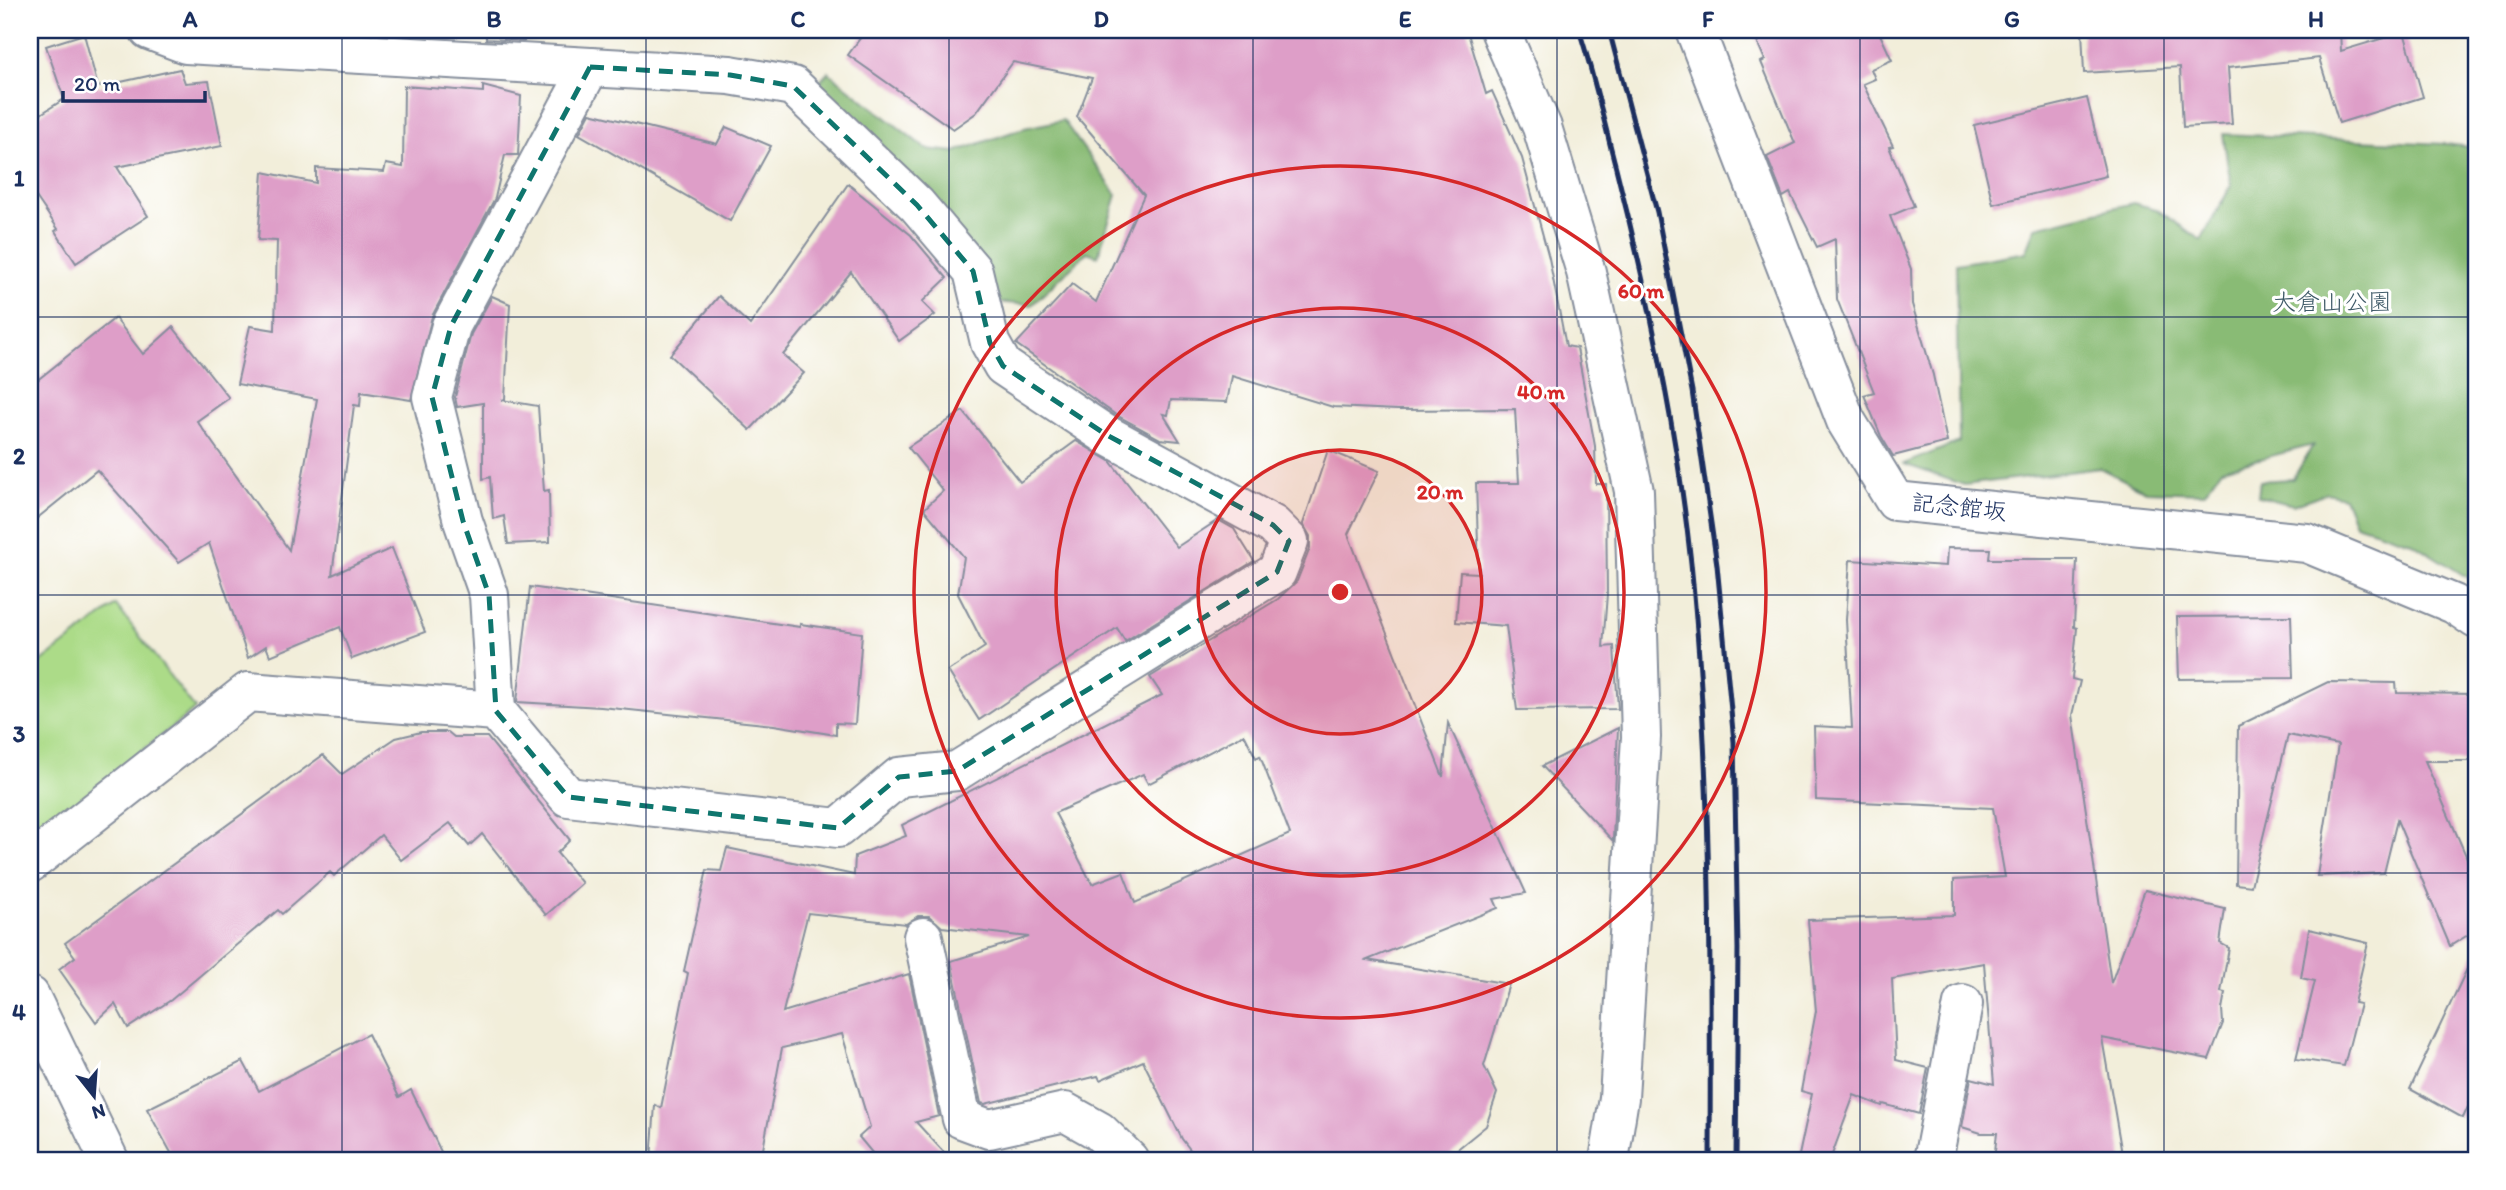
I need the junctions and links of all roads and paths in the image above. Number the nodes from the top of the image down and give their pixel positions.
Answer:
1 (149, 30) edge
2 (1500, 30) edge
3 (1695, 30) edge
4 (590, 67) junction
5 (2476, 619) edge
6 (496, 711) junction
7 (30, 863) edge
8 (923, 937) dead end
9 (30, 996) edge
10 (1962, 1004) dead end
11 (109, 1160) edge
12 (1129, 1160) edge
13 (1609, 1160) edge
14 (1933, 1160) edge

1 - 4 street
2 - 13 street
3 - 5 street, 記念館坂
4 - 6 street
4 - 6 street
6 - 7 street
8 - 12 street
9 - 11 street
10 - 14 street

